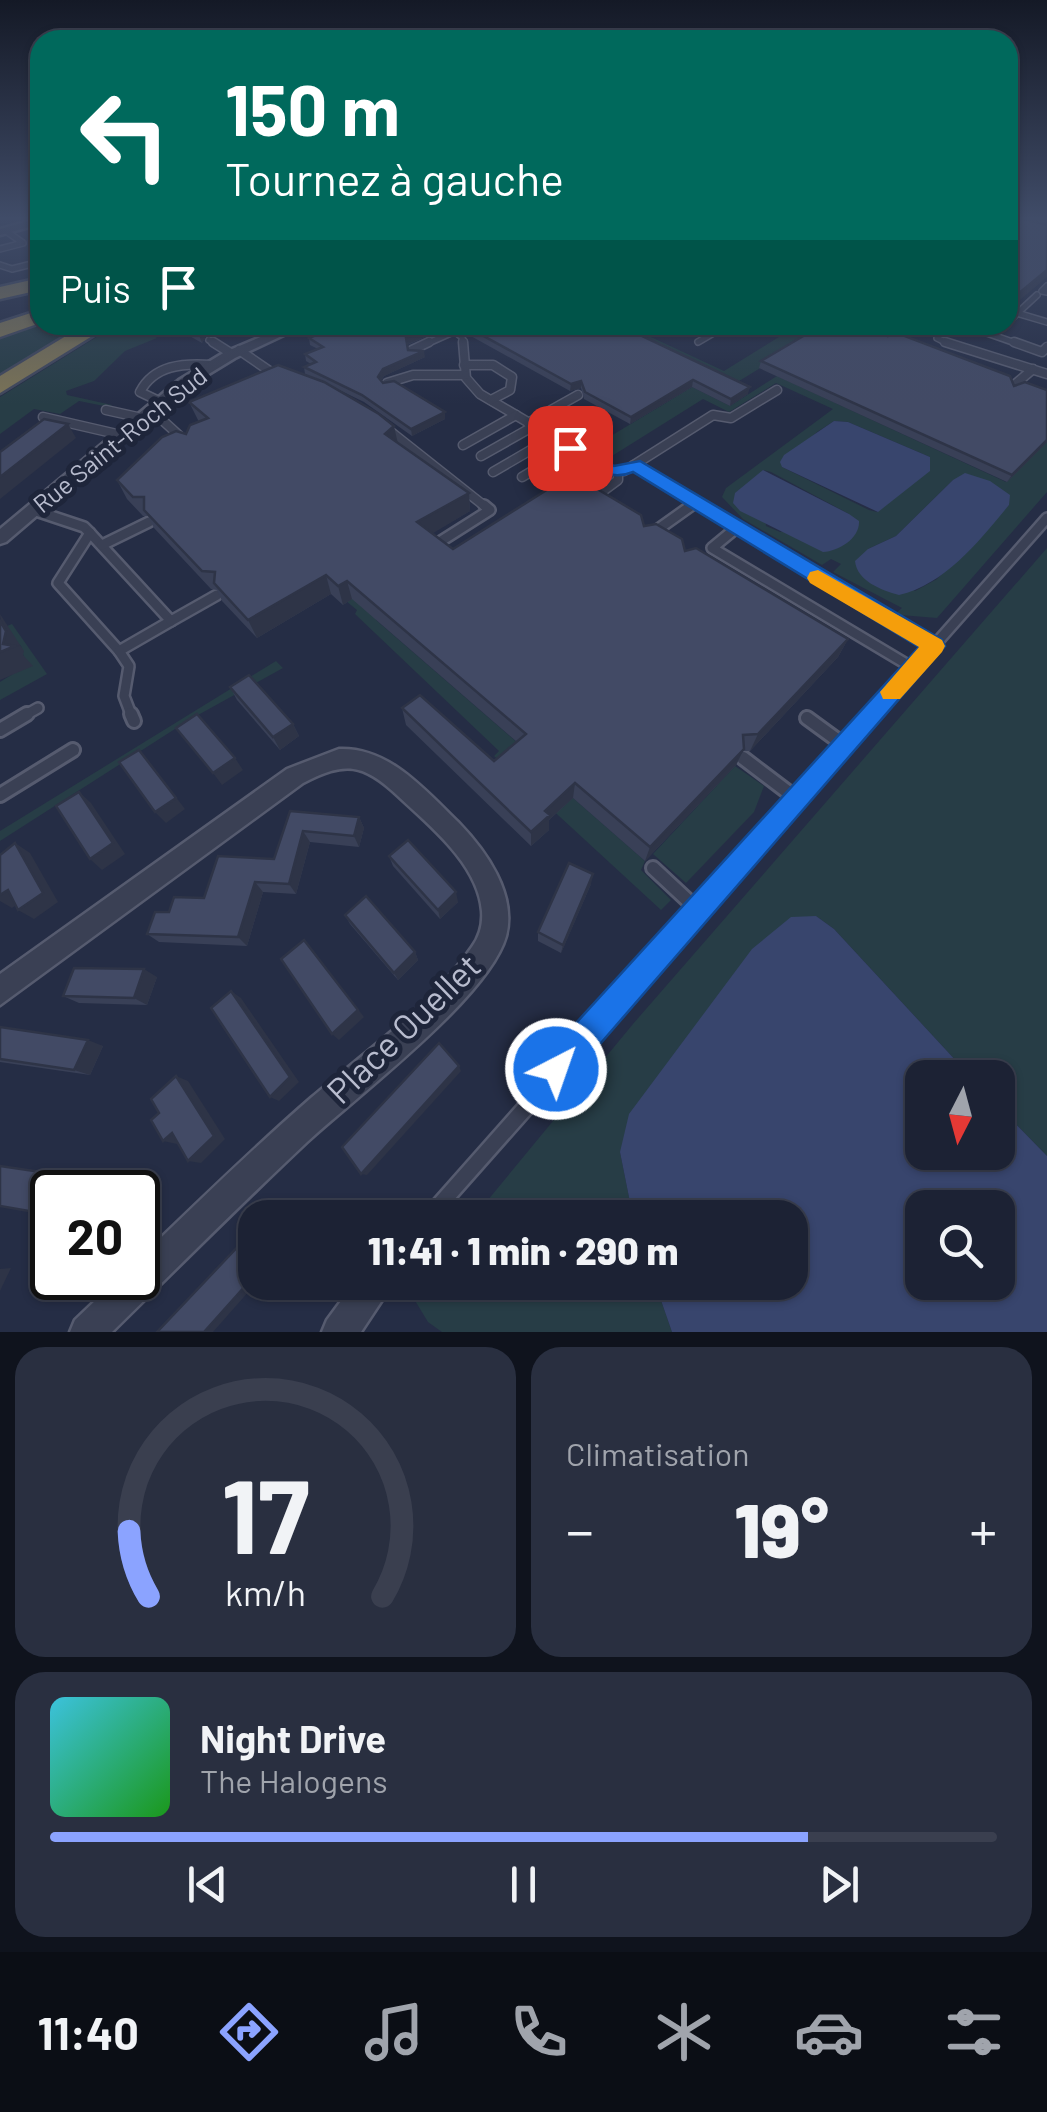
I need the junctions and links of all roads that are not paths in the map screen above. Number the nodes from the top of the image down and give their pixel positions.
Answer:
1 (30, 286) edge
2 (0, 293) edge
3 (1037, 296) edge
4 (30, 301) edge
5 (0, 310) edge
6 (1018, 312) edge
7 (1018, 313) edge
8 (30, 320) edge
9 (1047, 322) edge
10 (0, 330) edge
11 (83, 335) edge
12 (325, 335) edge
13 (437, 335) edge
14 (460, 335) edge
15 (710, 335) edge
16 (890, 335) edge
17 (938, 335) edge
18 (994, 335) edge
19 (272, 336) edge
20 (328, 337) edge
21 (887, 337) edge
22 (209, 340) dead end
23 (698, 342) dead end
24 (412, 350) edge
25 (1045, 350) edge
26 (236, 352) junction
27 (464, 365) junction
28 (211, 366) junction
29 (1033, 368) junction
30 (271, 372) junction
31 (289, 374) edge
32 (1047, 374) edge
33 (465, 376) junction
34 (261, 377) edge
35 (387, 383) edge
36 (0, 386) edge
37 (1013, 386) edge
38 (777, 390) dead end
39 (578, 395) dead end
40 (491, 400) junction
41 (161, 402) junction
42 (106, 410) dead end
43 (516, 415) junction
44 (144, 416) junction
45 (43, 417) edge
46 (604, 418) dead end
47 (373, 419) edge
48 (531, 424) junction
49 (121, 436) junction
50 (553, 437) junction
51 (566, 445) junction
52 (192, 446) edge
53 (463, 446) dead end
54 (481, 456) dead end
55 (634, 465) junction
56 (492, 472) dead end
57 (618, 472) junction
58 (522, 477) dead end
59 (599, 494) edge
60 (695, 503) junction
61 (33, 510) junction
62 (1047, 518) edge
63 (149, 522) edge
64 (732, 528) junction
65 (90, 533) junction
66 (0, 538) edge
67 (645, 538) edge
68 (438, 543) edge
69 (102, 545) junction
70 (699, 550) edge
71 (217, 594) edge
72 (171, 621) junction
73 (934, 646) junction
74 (119, 652) junction
75 (914, 668) junction
76 (38, 708) dead end
77 (807, 718) dead end
78 (134, 721) dead end
79 (0, 730) edge
80 (844, 746) junction
81 (73, 750) dead end
82 (742, 758) edge
83 (0, 795) edge
84 (797, 799) junction
85 (653, 868) dead end
86 (698, 910) junction
87 (0, 991) edge
88 (444, 1200) edge
89 (363, 1300) edge
90 (87, 1332) edge
91 (339, 1332) edge

1 - 2 highway
3 - 6 lane
4 - 5 highway
7 - 9 lane
8 - 10 highway
11 - 36 highway
12 - 20 lane
13 - 24 lane
14 - 27 lane
15 - 23 lane
16 - 21 lane
17 - 29 lane
18 - 25 lane
19 - 26 street, Rue Saint-Roch Sud
22 - 26 lane
26 - 28 street, Rue Saint-Roch Sud
26 - 30 lane
27 - 33 lane
27 - 40 lane
28 - 41 street, Rue Saint-Roch Sud
28 - 41 lane
29 - 32 lane
29 - 37 lane
30 - 31 lane
30 - 34 lane
33 - 35 lane
33 - 40 lane
38 - 55 lane
39 - 48 lane
40 - 43 lane
41 - 44 street, Rue Saint-Roch Sud
42 - 44 lane
43 - 48 lane
43 - 53 lane
44 - 49 street, Rue Saint-Roch Sud
44 - 52 lane
45 - 49 lane
46 - 51 lane
47 - 68 lane
48 - 50 lane
48 - 54 lane
49 - 61 street, Rue Saint-Roch Sud
50 - 51 lane
50 - 56 lane
51 - 57 lane
51 - 58 lane
55 - 57 lane
55 - 60 lane
57 - 59 lane
60 - 64 lane
60 - 67 lane
61 - 65 lane
61 - 66 street, Rue Saint-Roch Sud
62 - 73 lane
63 - 69 lane
64 - 70 lane
64 - 73 lane
64 - 75 lane
65 - 69 lane
65 - 74 lane
69 - 72 lane
71 - 72 lane
72 - 74 lane
73 - 75 lane
74 - 78 lane
75 - 80 lane
76 - 79 lane
77 - 80 lane
80 - 84 lane
81 - 83 lane
82 - 84 lane
84 - 86 lane
85 - 86 lane
86 - 88 lane
87 - 90 street, Place Ouellet
89 - 91 street

